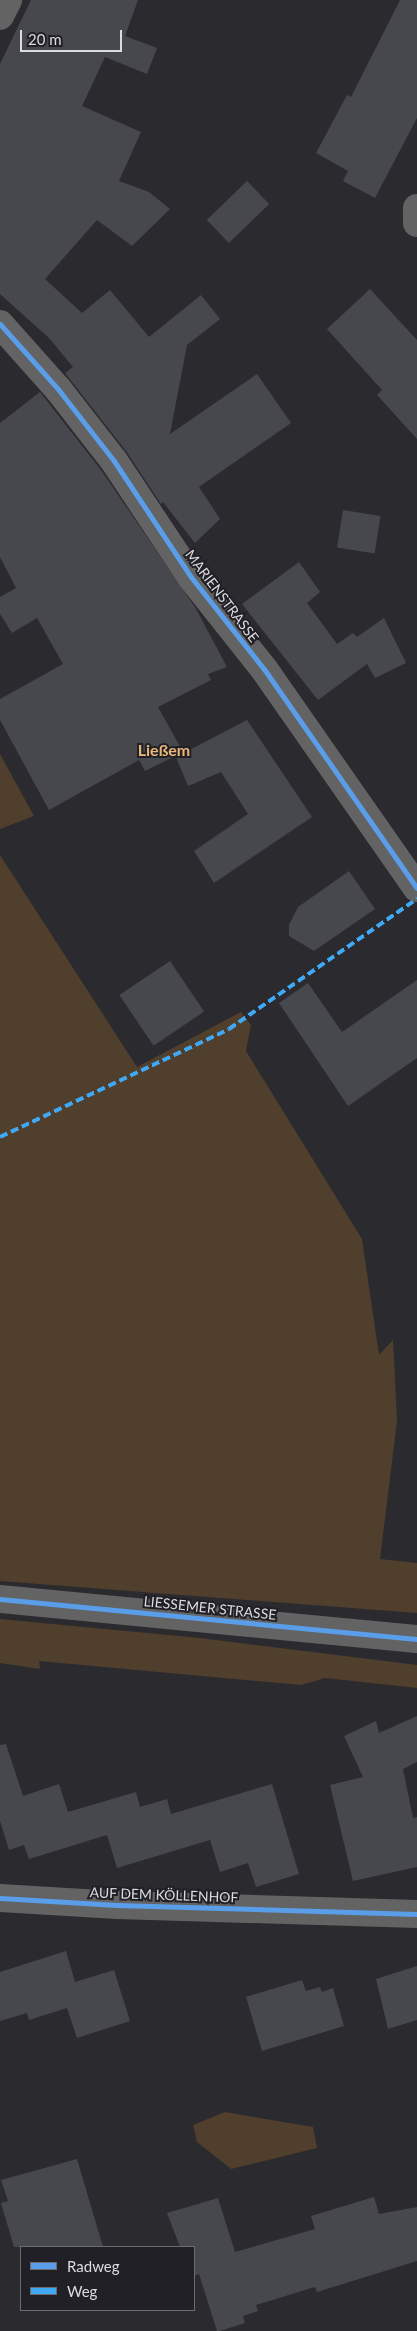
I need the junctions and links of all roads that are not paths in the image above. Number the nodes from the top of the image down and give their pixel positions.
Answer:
1 (8, 0) edge
2 (0, 16) edge
3 (417, 208) edge
4 (417, 223) edge
5 (0, 324) edge
6 (417, 888) edge
7 (0, 1599) edge
8 (417, 1639) edge
9 (0, 1898) edge
10 (417, 1914) edge

1 - 2 street
3 - 4 street
5 - 6 street, MARIENSTRASSE
7 - 8 street, LIESSEMER STRASSE
9 - 10 street, AUF DEM KÖLLENHOF

